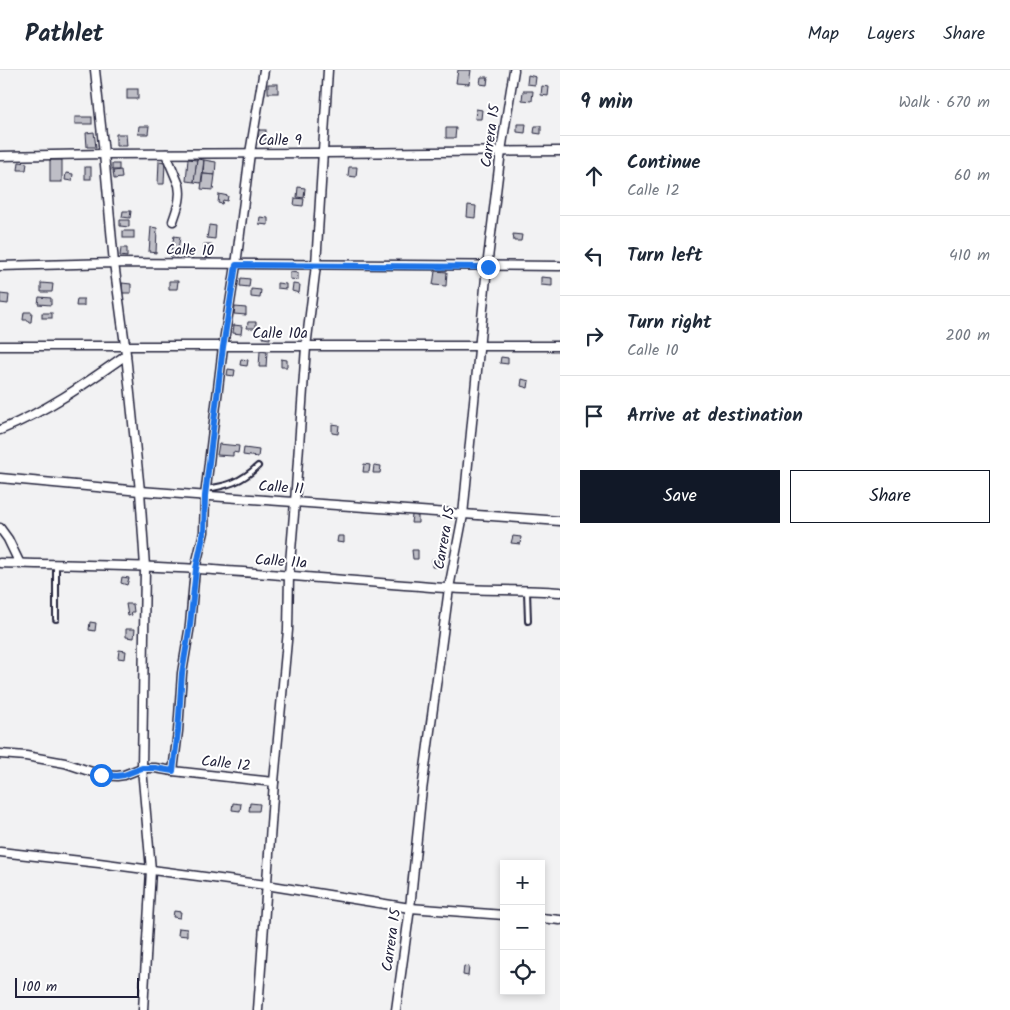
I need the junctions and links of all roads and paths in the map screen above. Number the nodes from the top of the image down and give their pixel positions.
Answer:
1 (95, 70) edge
2 (264, 70) edge
3 (328, 70) edge
4 (514, 70) edge
5 (501, 151) junction
6 (560, 151) edge
7 (323, 153) junction
8 (104, 154) junction
9 (166, 154) junction
10 (250, 154) junction
11 (0, 156) edge
12 (173, 221) dead end
13 (114, 263) junction
14 (236, 265) junction
15 (316, 265) junction
16 (0, 266) edge
17 (560, 266) edge
18 (488, 267) junction
19 (0, 346) edge
20 (124, 346) junction
21 (560, 346) edge
22 (223, 347) junction
23 (306, 347) junction
24 (480, 347) junction
25 (126, 355) junction
26 (0, 430) edge
27 (258, 466) dead end
28 (0, 478) edge
29 (140, 491) junction
30 (205, 492) junction
31 (295, 502) junction
32 (463, 515) junction
33 (560, 521) edge
34 (0, 528) edge
35 (0, 563) edge
36 (20, 564) junction
37 (56, 565) junction
38 (145, 567) junction
39 (196, 569) junction
40 (289, 575) junction
41 (448, 588) junction
42 (527, 589) junction
43 (560, 592) edge
44 (56, 619) dead end
45 (528, 620) dead end
46 (0, 754) edge
47 (142, 768) junction
48 (173, 771) junction
49 (274, 782) junction
50 (0, 852) edge
51 (151, 870) junction
52 (266, 885) junction
53 (410, 908) junction
54 (500, 915) edge
55 (545, 918) edge
56 (560, 920) edge
57 (143, 1010) edge
58 (258, 1010) edge
59 (396, 1010) edge

1 - 8 street
2 - 10 street
3 - 7 street
4 - 5 street, Carrera 15
5 - 6 street, Calle 9
5 - 7 street, Calle 9
5 - 18 street, Carrera 15
7 - 10 street, Calle 9
7 - 15 street
8 - 9 street, Calle 9
8 - 11 street, Calle 9
8 - 13 street
9 - 10 street, Calle 9
9 - 12 street
10 - 14 street
13 - 14 street, Calle 10
13 - 16 street, Calle 10
13 - 20 street
14 - 15 street, Calle 10
14 - 22 street
15 - 18 street, Calle 10
15 - 23 street
17 - 18 street, Calle 10
18 - 24 street, Carrera 15
19 - 20 street, Calle 10a
20 - 22 street, Calle 10a
20 - 25 street
21 - 24 street, Calle 10a
22 - 23 street, Calle 10a
22 - 30 street
23 - 24 street, Calle 10a
23 - 31 street
24 - 32 street, Carrera 15
25 - 26 street
25 - 29 street
27 - 30 lane
28 - 29 street, Calle 11
29 - 30 street, Calle 11
29 - 38 street
30 - 31 street, Calle 11
30 - 39 street
31 - 32 street, Calle 11
31 - 40 street
32 - 33 street, Calle 11
32 - 41 street, Carrera 15
34 - 36 street
35 - 36 street, Calle 11a
36 - 37 street, Calle 11a
37 - 38 street, Calle 11a
37 - 44 lane
38 - 39 street, Calle 11a
38 - 47 street
39 - 40 street, Calle 11a
39 - 48 street
40 - 41 street, Calle 11a
40 - 49 street
41 - 42 street, Calle 11a
41 - 53 street, Carrera 15
42 - 43 street, Calle 11a
42 - 45 lane
46 - 47 street, Calle 12
47 - 48 street, Calle 12
47 - 51 street
48 - 49 street, Calle 12
49 - 52 street
50 - 51 street
51 - 52 street
51 - 57 street
52 - 53 street
52 - 58 street
53 - 54 street
53 - 59 street, Carrera 15
55 - 56 street

